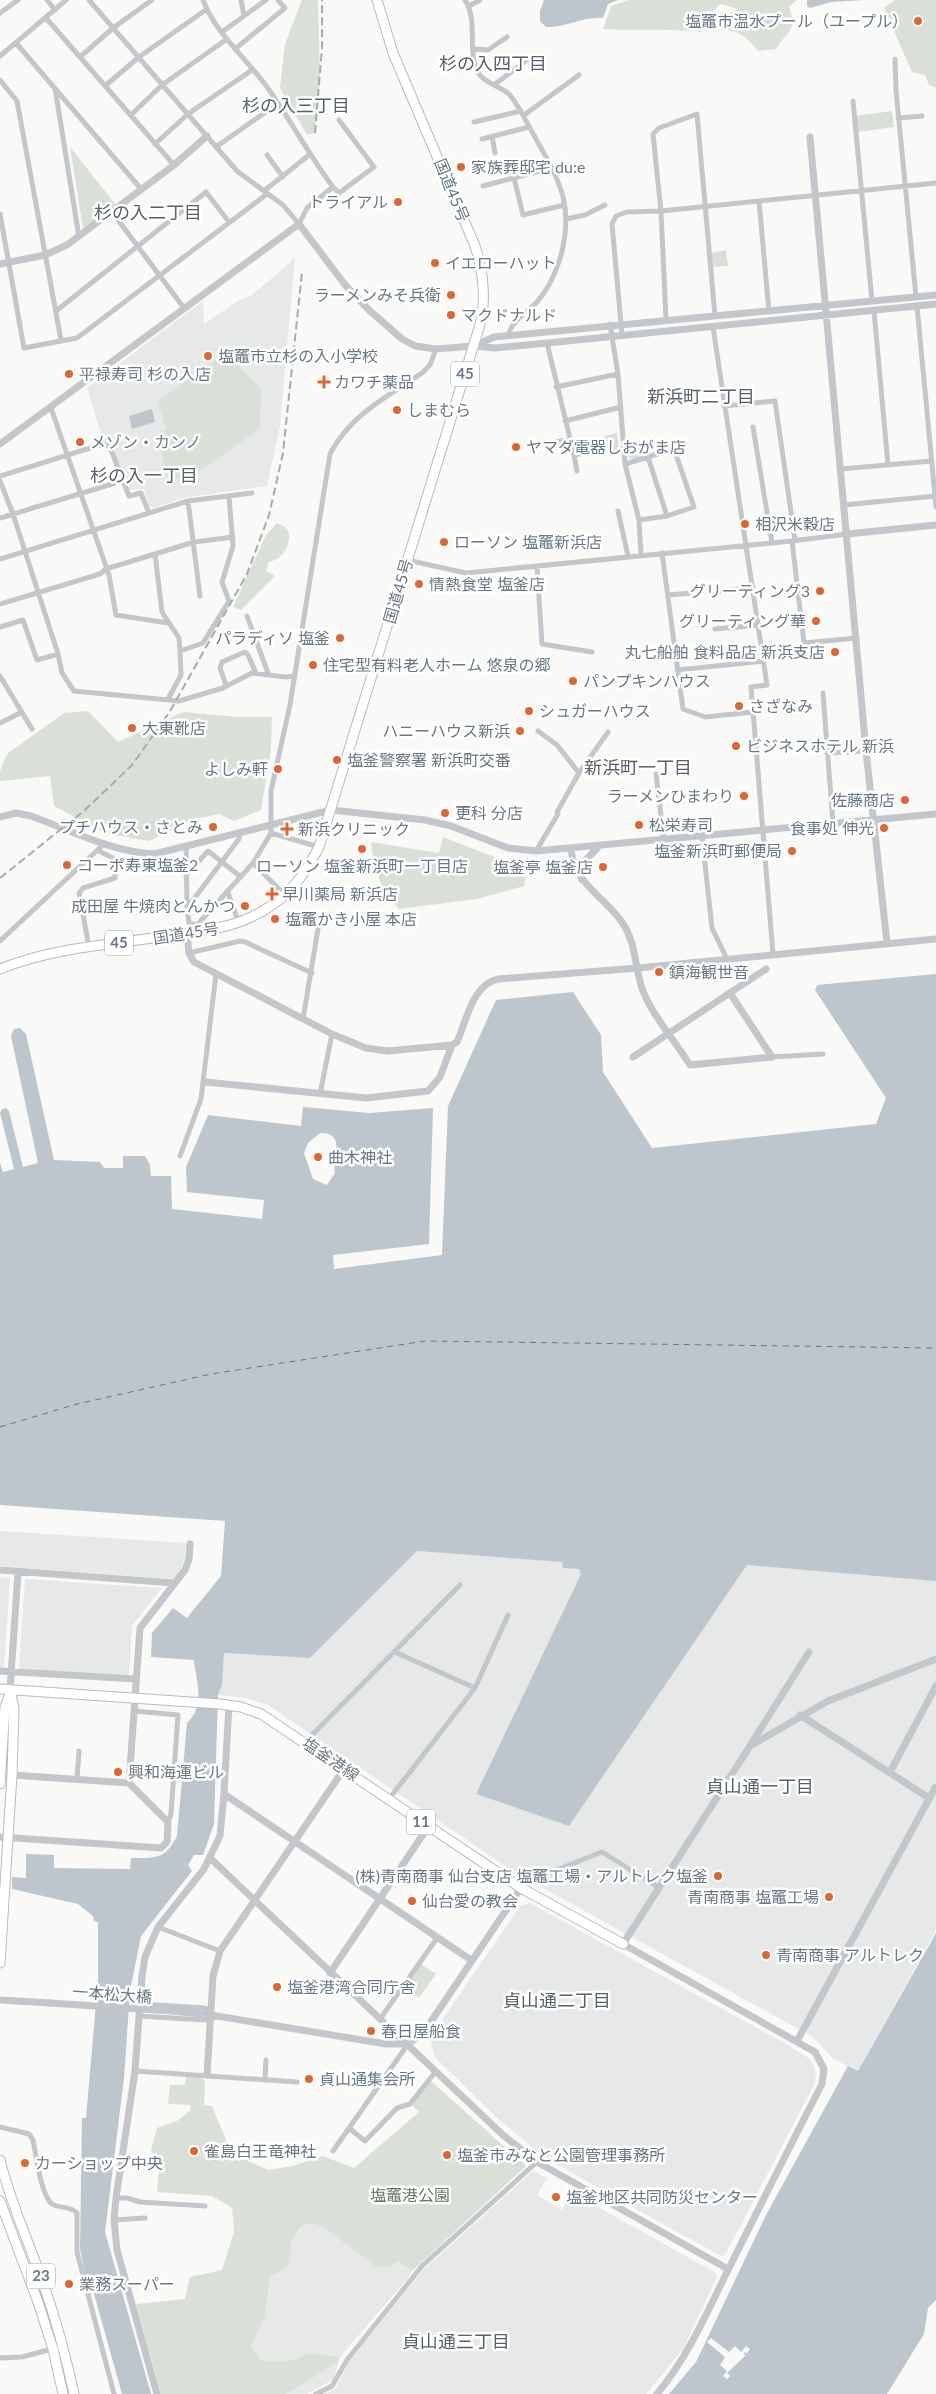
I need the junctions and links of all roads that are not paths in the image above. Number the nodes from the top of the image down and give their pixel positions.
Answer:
1 (18, 0) edge
2 (47, 0) edge
3 (66, 0) edge
4 (89, 0) edge
5 (152, 0) edge
6 (203, 0) edge
7 (242, 0) edge
8 (266, 0) edge
9 (278, 0) edge
10 (377, 0) edge
11 (466, 0) edge
12 (480, 0) edge
13 (469, 6) junction
14 (206, 9) junction
15 (55, 10) junction
16 (0, 13) edge
17 (244, 16) junction
18 (46, 18) junction
19 (113, 28) junction
20 (222, 32) junction
21 (507, 37) dead end
22 (228, 39) junction
23 (16, 43) junction
24 (0, 48) edge
25 (235, 49) junction
26 (474, 49) junction
27 (2, 55) edge
28 (532, 56) dead end
29 (80, 57) junction
30 (139, 57) junction
31 (895, 59) dead end
32 (252, 70) junction
33 (579, 75) dead end
34 (0, 80) edge
35 (162, 85) junction
36 (494, 85) junction
37 (105, 86) junction
38 (54, 88) junction
39 (853, 101) dead end
40 (277, 104) junction
41 (522, 113) junction
42 (188, 114) junction
43 (131, 115) junction
44 (922, 116) dead end
45 (898, 118) junction
46 (339, 120) dead end
47 (474, 122) dead end
48 (529, 127) junction
49 (206, 136) junction
50 (492, 136) junction
51 (810, 137) dead end
52 (482, 138) dead end
53 (155, 144) junction
54 (216, 147) junction
55 (495, 153) dead end
56 (268, 155) dead end
57 (309, 155) junction
58 (174, 165) junction
59 (552, 168) junction
60 (283, 177) junction
61 (514, 178) junction
62 (936, 183) edge
63 (483, 186) dead end
64 (905, 186) junction
65 (333, 187) junction
66 (142, 190) junction
67 (862, 190) junction
68 (265, 193) junction
69 (814, 195) junction
70 (759, 200) junction
71 (564, 205) junction
72 (605, 205) dead end
73 (705, 206) junction
74 (661, 211) junction
75 (112, 212) junction
76 (0, 214) edge
77 (566, 219) junction
78 (229, 222) junction
79 (299, 224) junction
80 (79, 237) junction
81 (138, 246) junction
82 (45, 255) junction
83 (8, 263) junction
84 (0, 264) edge
85 (160, 276) junction
86 (936, 295) edge
87 (916, 297) junction
88 (872, 301) junction
89 (936, 304) edge
90 (825, 306) junction
91 (917, 306) junction
92 (184, 308) junction
93 (56, 311) junction
94 (874, 311) junction
95 (769, 312) junction
96 (715, 316) junction
97 (826, 316) junction
98 (666, 319) junction
99 (621, 323) junction
100 (610, 324) junction
101 (713, 327) junction
102 (622, 335) junction
103 (508, 336) junction
104 (611, 336) junction
105 (62, 340) junction
106 (548, 343) junction
107 (474, 346) junction
108 (436, 348) junction
109 (618, 374) junction
110 (556, 387) junction
111 (724, 406) junction
112 (621, 407) junction
113 (52, 408) junction
114 (565, 421) junction
115 (754, 427) dead end
116 (570, 439) junction
117 (552, 443) dead end
118 (0, 444) edge
119 (603, 448) dead end
120 (68, 455) junction
121 (574, 455) junction
122 (648, 457) junction
123 (931, 460) junction
124 (625, 464) junction
125 (888, 465) junction
126 (841, 469) junction
127 (577, 471) dead end
128 (0, 476) edge
129 (122, 481) junction
130 (0, 482) edge
131 (82, 493) junction
132 (252, 493) dead end
133 (230, 496) junction
134 (935, 496) edge
135 (188, 501) junction
136 (844, 505) junction
137 (936, 508) edge
138 (618, 511) dead end
139 (149, 513) junction
140 (13, 514) junction
141 (667, 516) junction
142 (0, 518) edge
143 (638, 520) junction
144 (936, 525) edge
145 (94, 530) junction
146 (847, 534) junction
147 (233, 537) junction
148 (794, 541) junction
149 (194, 542) junction
150 (772, 543) junction
151 (745, 546) junction
152 (24, 552) junction
153 (662, 552) junction
154 (155, 554) junction
155 (641, 554) junction
156 (628, 556) junction
157 (0, 559) edge
158 (407, 560) junction
159 (537, 567) junction
160 (106, 569) junction
161 (753, 588) junction
162 (37, 592) junction
163 (716, 592) dead end
164 (694, 593) dead end
165 (668, 595) junction
166 (200, 596) dead end
167 (0, 604) edge
168 (247, 616) dead end
169 (168, 623) junction
170 (759, 625) junction
171 (0, 627) edge
172 (715, 629) dead end
173 (857, 638) junction
174 (180, 651) junction
175 (592, 652) dead end
176 (58, 654) junction
177 (764, 661) junction
178 (677, 670) junction
179 (256, 673) junction
180 (268, 674) junction
181 (0, 676) edge
182 (295, 676) junction
183 (226, 685) junction
184 (822, 693) dead end
185 (168, 699) junction
186 (22, 712) junction
187 (753, 712) junction
188 (0, 723) edge
189 (32, 729) dead end
190 (538, 731) dead end
191 (608, 732) dead end
192 (866, 751) junction
193 (827, 754) junction
194 (579, 773) junction
195 (656, 774) dead end
196 (331, 810) junction
197 (936, 814) edge
198 (0, 816) edge
199 (874, 820) junction
200 (271, 823) junction
201 (834, 824) junction
202 (240, 831) junction
203 (762, 831) junction
204 (271, 833) junction
205 (702, 836) junction
206 (664, 841) junction
207 (105, 843) junction
208 (186, 845) junction
209 (598, 846) junction
210 (318, 847) junction
211 (571, 849) junction
212 (98, 851) junction
213 (536, 851) junction
214 (223, 861) junction
215 (253, 863) junction
216 (186, 875) junction
217 (241, 877) junction
218 (582, 881) junction
219 (228, 893) junction
220 (285, 895) junction
221 (187, 908) junction
222 (239, 923) junction
223 (198, 929) junction
224 (318, 929) dead end
225 (187, 933) junction
226 (936, 939) edge
227 (0, 940) edge
228 (886, 943) junction
229 (89, 948) junction
230 (188, 953) junction
231 (773, 954) junction
232 (727, 959) junction
233 (638, 968) junction
234 (0, 969) edge
235 (766, 969) dead end
236 (312, 973) junction
237 (216, 974) junction
238 (730, 993) junction
239 (303, 1019) junction
240 (332, 1034) junction
241 (670, 1034) junction
242 (452, 1045) junction
243 (822, 1054) dead end
244 (633, 1057) dead end
245 (772, 1058) junction
246 (205, 1082) junction
247 (320, 1094) junction
248 (180, 1156) dead end
249 (190, 1544) dead end
250 (0, 1570) edge
251 (18, 1572) junction
252 (174, 1583) junction
253 (460, 1585) dead end
254 (508, 1615) dead end
255 (395, 1652) junction
256 (809, 1652) dead end
257 (936, 1659) edge
258 (0, 1671) edge
259 (12, 1672) junction
260 (136, 1679) junction
261 (936, 1686) edge
262 (475, 1688) junction
263 (0, 1689) edge
264 (10, 1690) junction
265 (136, 1698) junction
266 (224, 1705) junction
267 (135, 1711) junction
268 (800, 1715) junction
269 (305, 1742) junction
270 (750, 1746) junction
271 (79, 1751) dead end
272 (344, 1769) junction
273 (890, 1772) junction
274 (0, 1774) edge
275 (12, 1775) junction
276 (77, 1779) junction
277 (0, 1784) edge
278 (129, 1784) junction
279 (935, 1788) edge
280 (224, 1794) junction
281 (930, 1798) junction
282 (389, 1799) junction
283 (168, 1822) junction
284 (428, 1827) junction
285 (4, 1837) edge
286 (295, 1842) junction
287 (210, 1858) junction
288 (658, 1887) junction
289 (521, 1888) junction
290 (380, 1900) junction
291 (255, 1902) junction
292 (158, 1927) junction
293 (436, 1938) junction
294 (623, 1944) junction
295 (220, 1951) junction
296 (471, 1960) junction
297 (0, 1963) edge
298 (330, 1972) junction
299 (0, 2000) edge
300 (140, 2004) junction
301 (211, 2015) junction
302 (139, 2016) junction
303 (380, 2019) junction
304 (797, 2041) junction
305 (408, 2044) junction
306 (266, 2060) dead end
307 (135, 2071) junction
308 (436, 2071) junction
309 (207, 2075) junction
310 (265, 2080) junction
311 (297, 2082) dead end
312 (0, 2128) edge
313 (349, 2128) junction
314 (333, 2151) dead end
315 (0, 2160) edge
316 (538, 2162) junction
317 (116, 2198) junction
318 (0, 2201) edge
319 (205, 2206) dead end
320 (145, 2218) dead end
321 (114, 2220) junction
322 (728, 2269) junction
323 (58, 2348) junction
324 (0, 2358) edge
325 (63, 2394) edge
326 (74, 2394) edge
327 (114, 2394) edge
328 (157, 2394) edge
329 (316, 2394) edge
330 (657, 2394) edge

1 - 16 street
2 - 15 street
3 - 15 street
4 - 19 street
5 - 19 street
6 - 14 street
7 - 17 street
8 - 17 street
9 - 25 street
10 - 107 main road, 国道45号 / 45
11 - 13 street
12 - 13 street
13 - 26 street
14 - 20 street
14 - 30 street
15 - 18 street
17 - 20 street
18 - 23 street
18 - 29 street
19 - 29 street
19 - 30 street
20 - 22 street
21 - 26 street
22 - 25 street
22 - 35 street
23 - 27 street
23 - 38 street
24 - 27 street
25 - 32 street
26 - 36 street
28 - 36 street
29 - 37 street
30 - 35 street
30 - 37 street
31 - 45 street
32 - 40 street
32 - 42 street
33 - 41 street
34 - 82 street
35 - 42 street
35 - 43 street
36 - 41 street
37 - 43 street
38 - 66 street
38 - 80 street
39 - 67 street
40 - 54 street
40 - 57 street
41 - 47 street
41 - 48 street
42 - 49 street
42 - 53 street
43 - 53 street
44 - 45 street
45 - 64 street
46 - 65 street
48 - 50 street
48 - 59 street
49 - 54 street
49 - 58 street
50 - 52 street
50 - 55 street
51 - 69 street
53 - 58 street
54 - 68 street
56 - 60 street
57 - 60 street
57 - 65 street
58 - 66 street
59 - 61 street
59 - 71 street
60 - 68 street
61 - 63 street
61 - 71 street
62 - 64 street
64 - 67 street
64 - 87 street
65 - 79 street
66 - 75 street
67 - 69 street
67 - 88 street
68 - 78 street
68 - 79 street
69 - 70 street
69 - 90 street
70 - 73 street
70 - 95 street
71 - 77 street
72 - 77 street
73 - 74 street
73 - 74 street
73 - 96 street
74 - 98 street
74 - 99 street
75 - 80 street
75 - 81 street
76 - 83 street
77 - 103 street
78 - 81 street
78 - 85 street
79 - 92 street
79 - 108 street
80 - 82 street
81 - 85 street
81 - 93 street
82 - 83 street
82 - 93 street
83 - 84 street
83 - 105 street
85 - 92 street
85 - 105 street
86 - 87 street
87 - 88 street
88 - 90 street
89 - 91 street
90 - 95 street
90 - 97 street
91 - 94 street
91 - 123 street
92 - 113 street
93 - 105 street
94 - 97 street
94 - 125 street
95 - 96 street
96 - 98 street
97 - 101 street
97 - 126 street
98 - 99 street
99 - 100 street
99 - 102 street
100 - 103 street
100 - 104 street
101 - 102 street
101 - 111 street
102 - 104 street
103 - 107 street
104 - 106 street
104 - 109 street
106 - 107 street
106 - 110 street
107 - 108 street
107 - 158 main road, 国道45号 / 45
108 - 182 street
109 - 110 street
109 - 112 street
110 - 114 street
111 - 148 street
111 - 151 street
112 - 114 street
112 - 124 street
113 - 118 street
113 - 120 street
114 - 116 street
115 - 150 street
116 - 117 street
116 - 121 street
119 - 121 street
120 - 128 street
120 - 129 street
120 - 131 street
121 - 127 street
122 - 124 street
122 - 141 street
122 - 141 street
123 - 125 street
123 - 134 street
124 - 143 street
125 - 126 street
126 - 136 street
129 - 131 street
129 - 139 street
130 - 140 street
131 - 140 street
131 - 145 street
132 - 133 street
133 - 135 street
133 - 147 street
134 - 136 street
134 - 137 street
135 - 139 street
135 - 149 street
136 - 146 street
138 - 156 street
139 - 145 street
140 - 142 street
140 - 152 street
141 - 143 street
143 - 155 street
144 - 146 street
145 - 152 street
145 - 160 street
146 - 148 street
146 - 173 street
147 - 149 street
147 - 174 street
148 - 150 street
148 - 173 street
149 - 154 street
149 - 166 street
150 - 151 street
151 - 153 street
151 - 161 street
152 - 157 street
152 - 162 street
153 - 155 street
153 - 165 street
154 - 160 street
154 - 169 street
155 - 156 street
156 - 159 street
158 - 159 street
158 - 196 main road, 国道45号 / 45
159 - 175 street
160 - 162 street
160 - 169 street
161 - 163 street
161 - 170 street
162 - 167 street
162 - 176 street
164 - 165 street
165 - 178 street
168 - 180 street
169 - 174 street
170 - 172 street
170 - 177 street
171 - 176 street
173 - 192 street
174 - 185 street
176 - 185 street
177 - 178 street
177 - 187 street
178 - 187 street
179 - 180 street
179 - 183 street
179 - 183 street
180 - 182 street
181 - 186 street
182 - 200 street
183 - 185 street
184 - 193 street
186 - 188 street
186 - 189 street
187 - 203 street
190 - 194 street
191 - 194 street
192 - 193 street
192 - 199 street
193 - 201 street
194 - 213 street
195 - 206 street
196 - 200 street
196 - 210 main road, 国道45号 / 45
196 - 213 street
197 - 199 street
198 - 207 street
199 - 201 street
199 - 228 street
200 - 202 street
200 - 204 street
201 - 203 street
202 - 208 street
202 - 214 street
203 - 205 street
203 - 231 street
204 - 210 street
204 - 215 street
205 - 206 street
205 - 232 street
206 - 209 street
207 - 208 street
207 - 212 street
208 - 216 street
209 - 211 street
209 - 218 street
210 - 220 main road, 国道45号 / 45
211 - 213 street
211 - 218 street
212 - 227 street
212 - 229 street
214 - 216 street
214 - 217 street
214 - 221 street
215 - 217 street
215 - 220 street
216 - 221 street
217 - 219 street
218 - 233 street
219 - 222 street
219 - 223 street
220 - 222 main road, 国道45号 / 45
221 - 223 street
222 - 223 main road, 国道45号 / 45
223 - 225 main road, 国道45号 / 45
224 - 236 street
225 - 229 main road, 国道45号 / 45
225 - 230 street
226 - 228 street
228 - 231 street
229 - 234 main road, 国道45号 / 45
230 - 236 street
230 - 237 street
231 - 232 street
232 - 233 street
233 - 241 street
233 - 242 street
235 - 238 street
236 - 239 street
237 - 239 street
237 - 246 street
238 - 241 street
238 - 245 street
239 - 240 street
240 - 242 street
240 - 247 street
241 - 244 street
241 - 245 street
242 - 247 street
243 - 245 street
246 - 247 street
246 - 248 street
249 - 252 street
250 - 251 street
251 - 252 street
251 - 259 street
252 - 260 street
253 - 255 street
254 - 262 street
255 - 262 street
255 - 269 street
256 - 270 street
257 - 268 street
258 - 259 street
259 - 260 street
259 - 264 street
260 - 265 street
261 - 273 street
262 - 282 street
263 - 264 main road, 塩釜港線 / 11
264 - 265 main road, 塩釜港線 / 11
264 - 274 main road
264 - 275 main road
265 - 266 main road, 塩釜港線 / 11
265 - 267 street
266 - 269 main road, 塩釜港線 / 11
266 - 280 street
267 - 278 street
267 - 283 street
268 - 270 street
268 - 273 street
269 - 272 main road, 塩釜港線 / 11
270 - 288 street
271 - 276 street
272 - 282 main road, 塩釜港線 / 11
272 - 286 street
273 - 281 street
274 - 277 main road
275 - 276 street
275 - 285 main road
276 - 278 street
278 - 283 street
279 - 281 street
280 - 286 street
280 - 287 street
281 - 304 street
282 - 284 main road, 塩釜港線 / 11
283 - 285 street
284 - 289 main road, 塩釜港線 / 11
284 - 290 street
285 - 297 main road
286 - 290 street
286 - 291 street
287 - 291 street
287 - 292 street
288 - 289 street
288 - 294 street
289 - 294 main road, 塩釜港線 / 11
289 - 296 street
290 - 293 street
290 - 298 street
291 - 295 street
291 - 298 street
292 - 295 street
292 - 300 street
293 - 296 street
293 - 303 street
294 - 304 street
295 - 301 street
296 - 305 street
298 - 303 street
299 - 301 street, 一本松大橋, bridge
300 - 301 street
300 - 302 street
301 - 302 street
301 - 305 street, 一本松大橋
301 - 309 street
302 - 307 street
303 - 305 street
304 - 322 street
305 - 308 street
305 - 313 street
306 - 310 street
307 - 309 street
307 - 317 street
308 - 313 street
308 - 316 street
309 - 310 street
310 - 311 street
312 - 327 street
313 - 314 street
315 - 323 main road, 23
316 - 322 street
316 - 329 street
317 - 319 street
317 - 321 street
318 - 323 main road, 23
320 - 321 street
321 - 328 street
322 - 330 street
323 - 324 street
323 - 325 main road, 23
323 - 326 main road, 23

